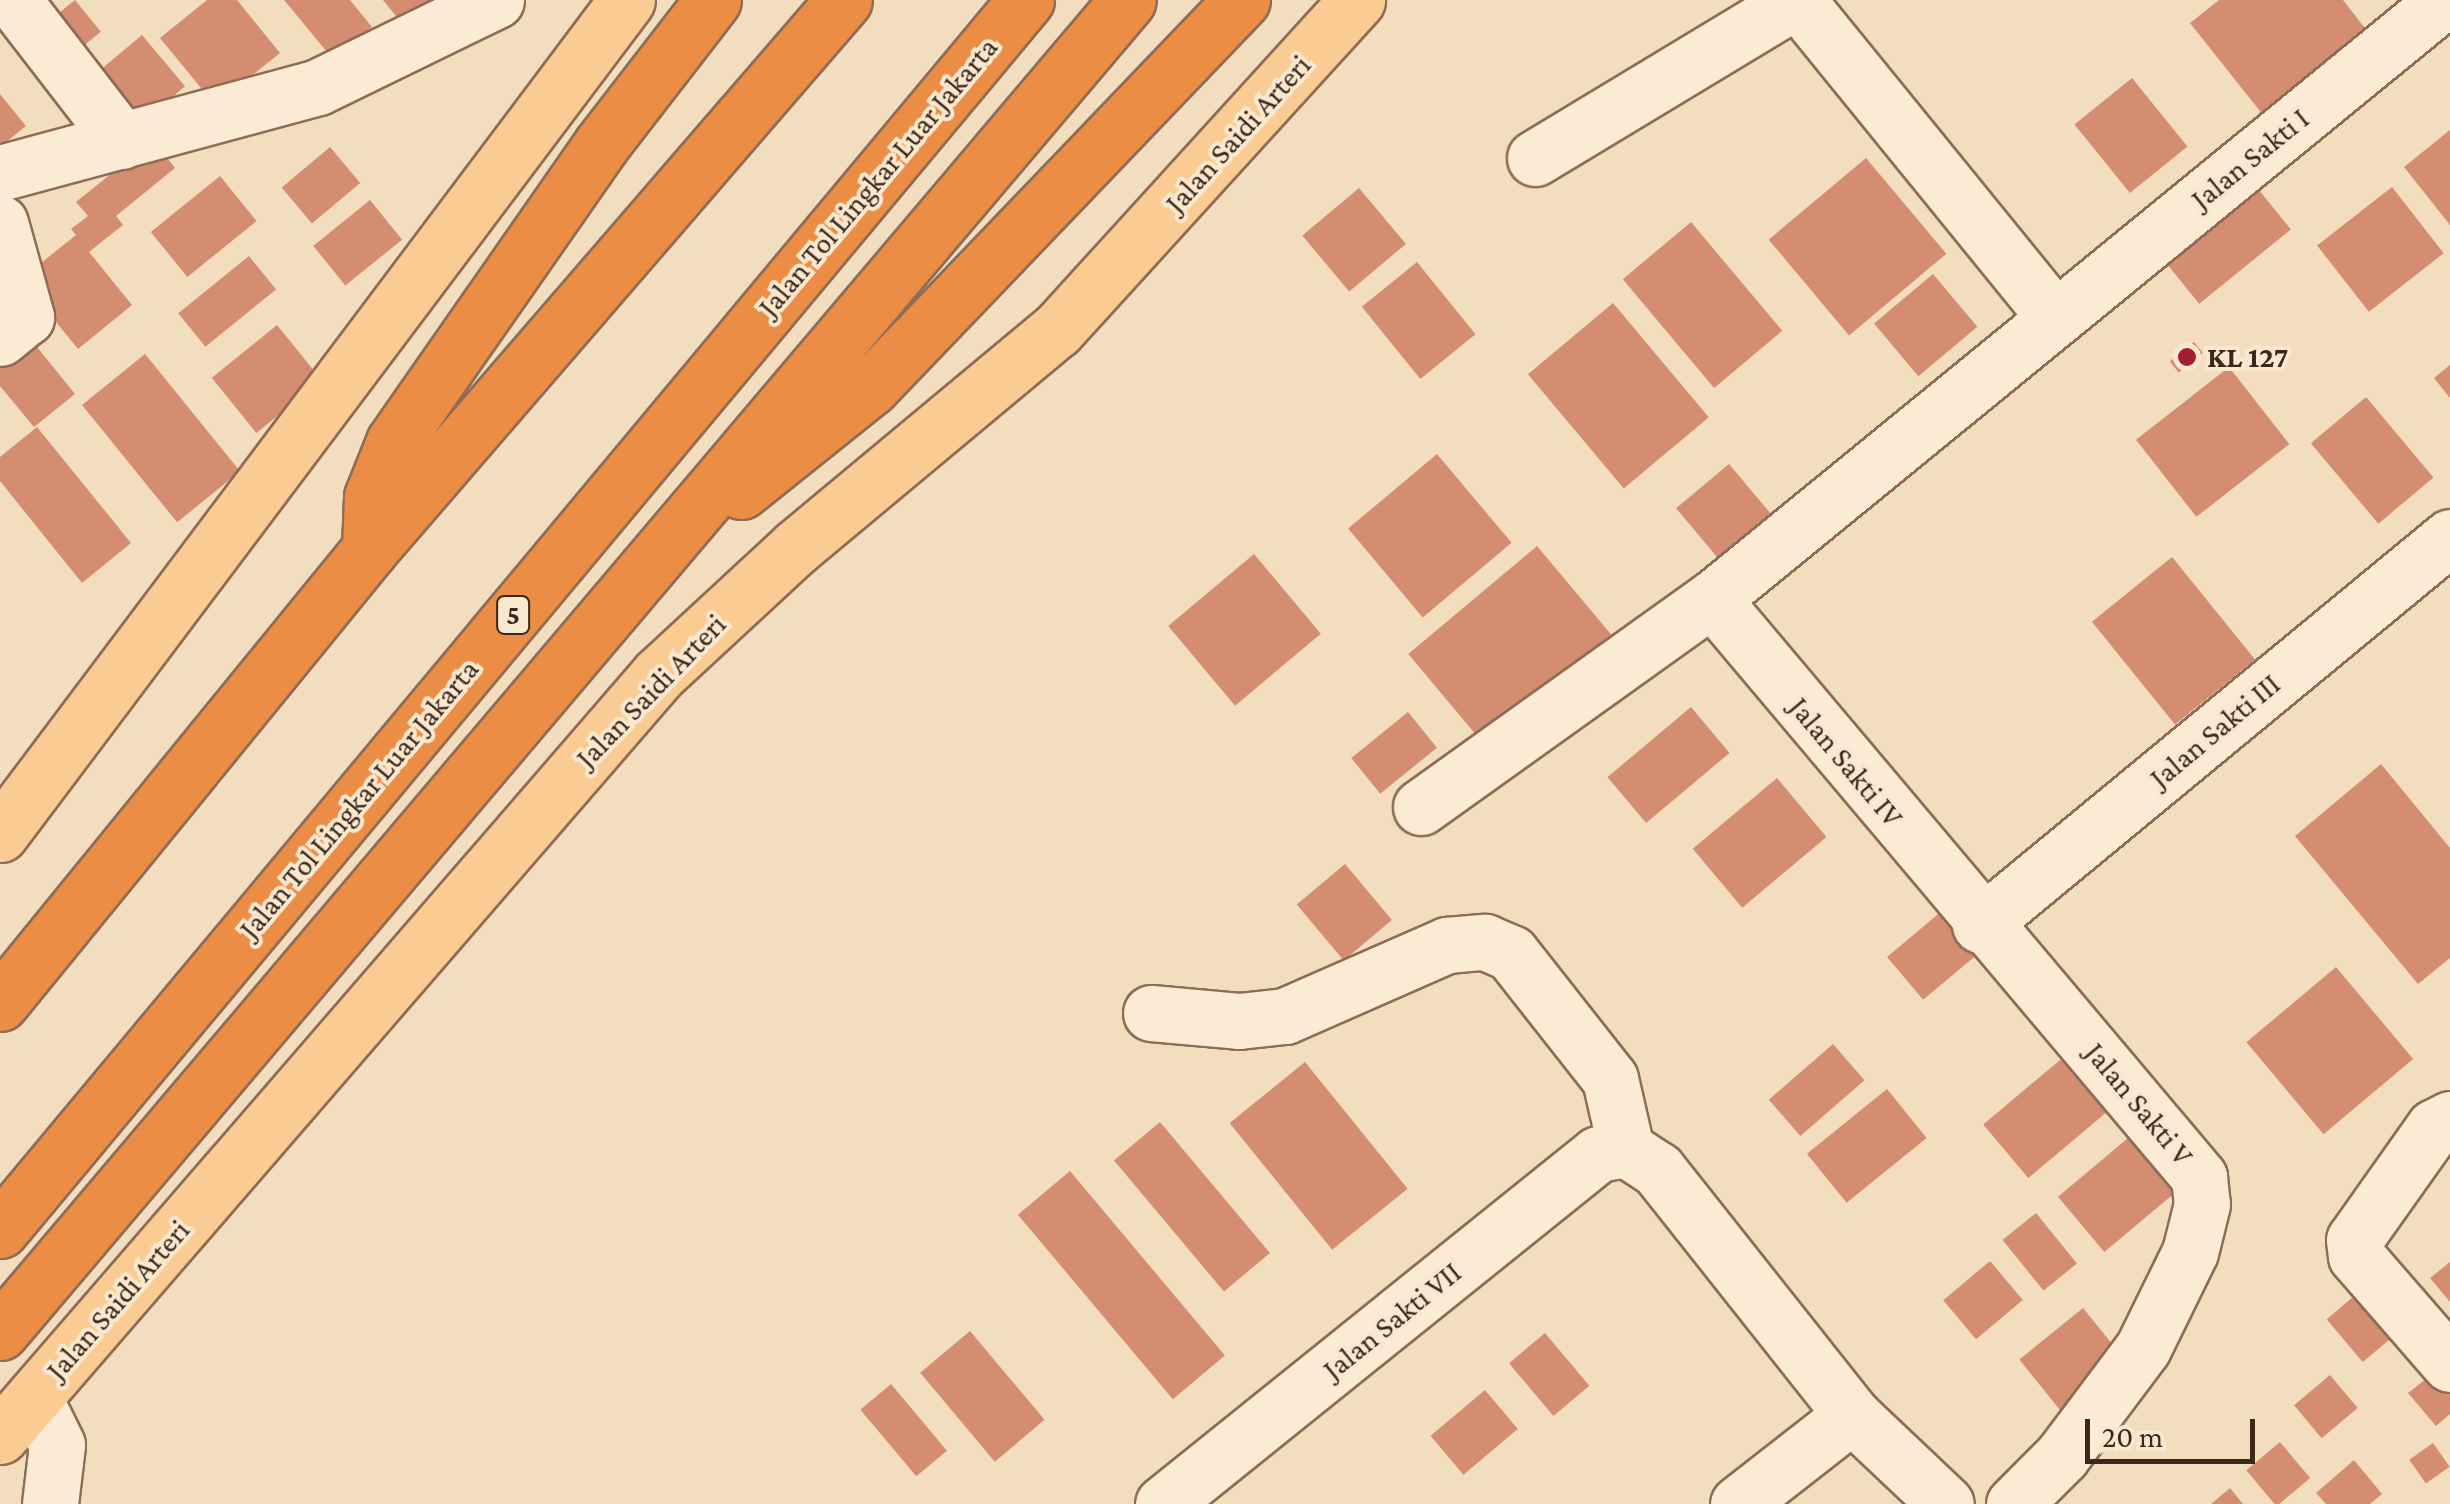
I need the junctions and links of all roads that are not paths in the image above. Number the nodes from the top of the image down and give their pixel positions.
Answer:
1 (13, 0) edge
2 (496, 0) edge
3 (627, 0) edge
4 (713, 0) edge
5 (844, 0) edge
6 (1026, 0) edge
7 (1128, 0) edge
8 (1242, 0) edge
9 (1357, 0) edge
10 (1797, 0) edge
11 (2445, 0) edge
12 (122, 141) junction
13 (1534, 158) dead end
14 (0, 173) edge
15 (0, 223) edge
16 (2056, 318) junction
17 (0, 338) edge
18 (2450, 537) edge
19 (370, 549) junction
20 (661, 556) junction
21 (1712, 599) junction
22 (1422, 807) dead end
23 (0, 834) edge
24 (1980, 925) junction
25 (0, 1003) edge
26 (1151, 1013) dead end
27 (2450, 1120) edge
28 (1626, 1149) junction
29 (0, 1230) edge
30 (0, 1332) edge
31 (2450, 1364) edge
32 (1852, 1415) junction
33 (17, 1417) edge
34 (50, 1504) edge
35 (1163, 1504) edge
36 (1738, 1504) edge
37 (1946, 1504) edge
38 (2014, 1504) edge

1 - 12 street
2 - 12 street
3 - 23 main road
4 - 19 highway
5 - 19 highway
6 - 29 highway, Jalan Tol Lingkar Luar Jakarta / 5
7 - 20 highway
8 - 20 highway
9 - 33 main road, Jalan Saidi Arteri
10 - 13 street
10 - 16 street
11 - 16 street, Jalan Sakti I
12 - 14 street
15 - 17 street
16 - 21 street, Jalan Sakti I
18 - 24 street, Jalan Sakti III
19 - 25 highway
20 - 30 highway
21 - 22 street, Jalan Sakti I
21 - 24 street, Jalan Sakti IV
24 - 38 street, Jalan Sakti V
26 - 28 street
27 - 31 street
28 - 32 street
28 - 35 street, Jalan Sakti VII
32 - 36 street
32 - 37 street
33 - 34 street

